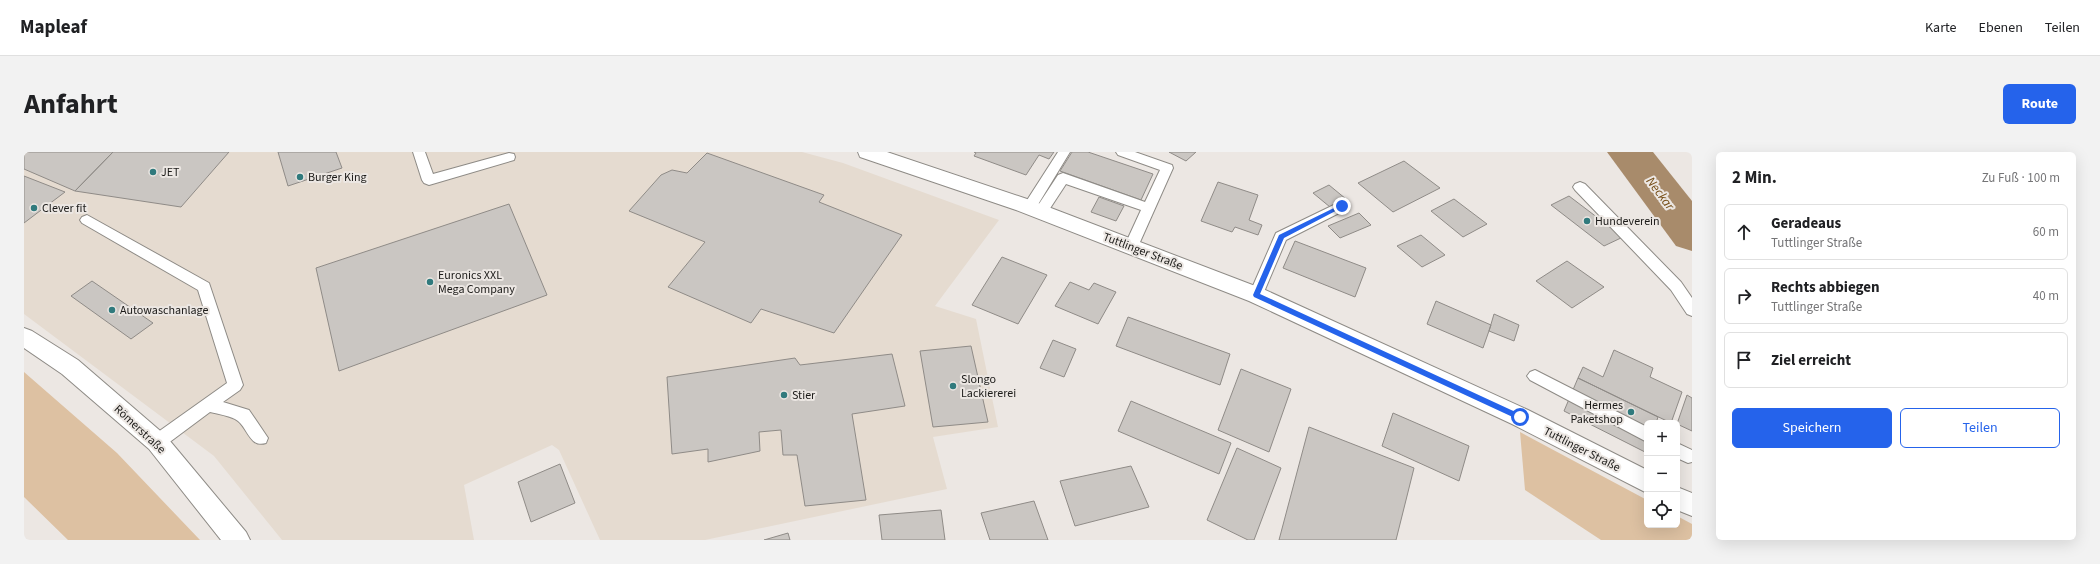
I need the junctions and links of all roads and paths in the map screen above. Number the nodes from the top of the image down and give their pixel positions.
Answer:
1 (419, 152) edge
2 (867, 152) edge
3 (1064, 152) edge
4 (1122, 152) edge
5 (509, 157) dead end
6 (1580, 187) dead end
7 (1342, 206) dead end
8 (1149, 208) junction
9 (1034, 210) junction
10 (87, 220) dead end
11 (1131, 246) junction
12 (1256, 295) junction
13 (1692, 310) edge
14 (24, 337) edge
15 (1535, 376) dead end
16 (210, 405) junction
17 (1644, 432) edge
18 (260, 438) dead end
19 (157, 442) junction
20 (1644, 480) edge
21 (1680, 499) edge
22 (1692, 505) edge
23 (237, 540) edge

1 - 5 lane
2 - 9 street, Tuttlinger Straße
3 - 9 lane
4 - 8 lane
6 - 13 lane
7 - 12 lane
8 - 9 lane
8 - 11 lane
9 - 11 street, Tuttlinger Straße
10 - 16 lane
11 - 12 street, Tuttlinger Straße
12 - 20 street, Tuttlinger Straße
14 - 19 street, Römerstraße
15 - 17 lane
16 - 18 lane
16 - 19 lane
19 - 23 street, Römerstraße
21 - 22 street

